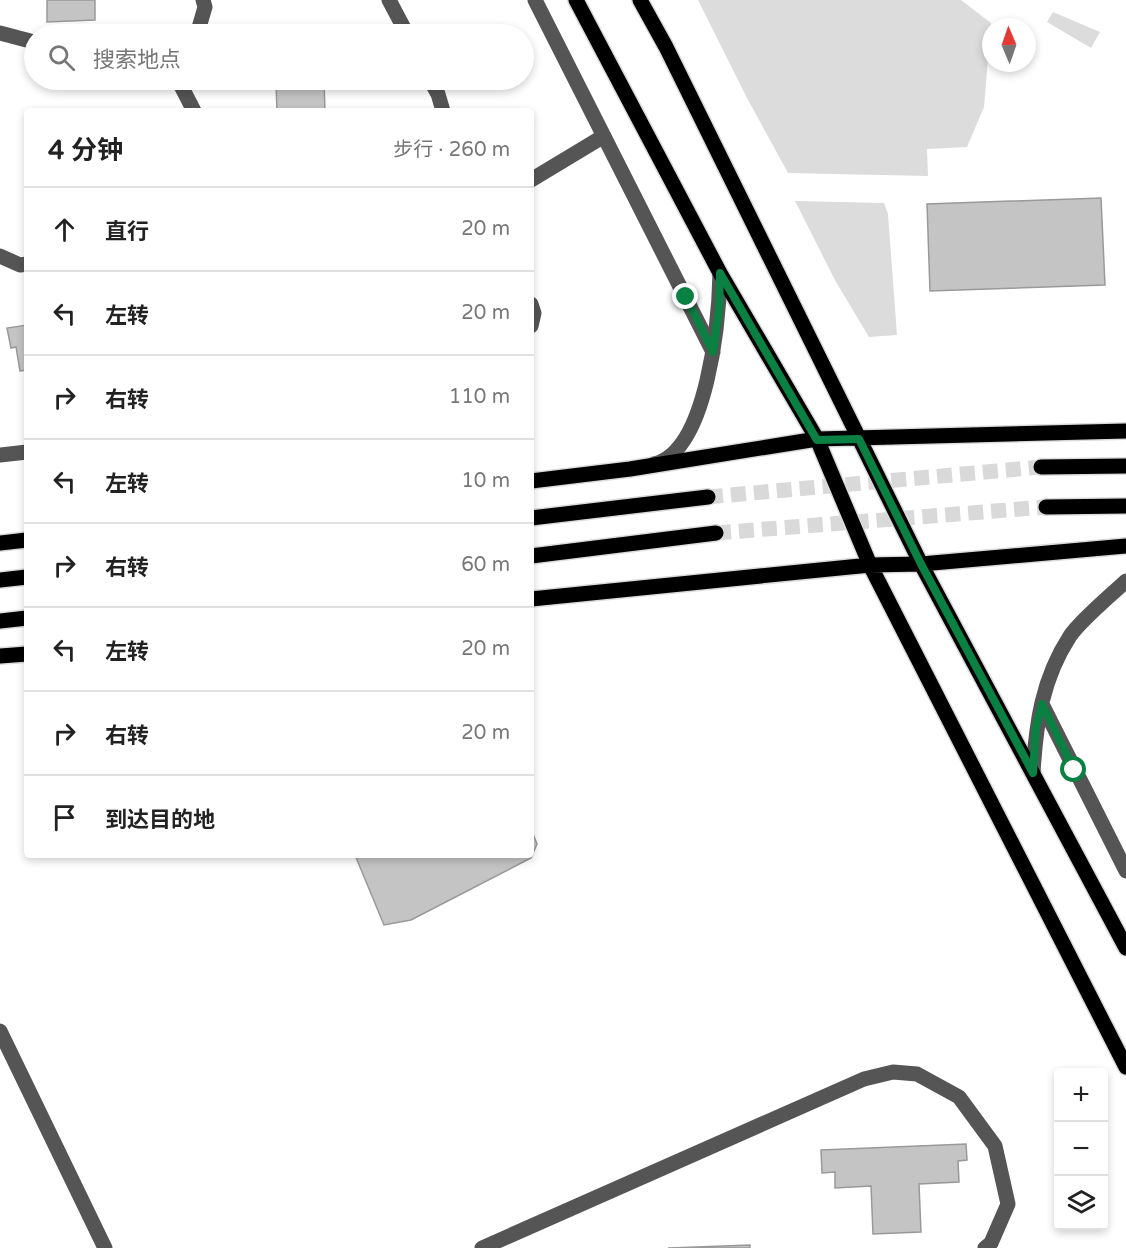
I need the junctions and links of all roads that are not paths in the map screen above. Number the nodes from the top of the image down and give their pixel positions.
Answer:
1 (203, 0) edge
2 (389, 0) edge
3 (535, 0) edge
4 (576, 0) edge
5 (640, 0) edge
6 (200, 24) edge
7 (402, 24) edge
8 (0, 33) edge
9 (24, 39) edge
10 (183, 90) edge
11 (436, 90) edge
12 (192, 108) edge
13 (442, 108) edge
14 (604, 136) junction
15 (534, 178) edge
16 (0, 256) edge
17 (24, 264) edge
18 (720, 273) junction
19 (713, 352) junction
20 (1126, 431) edge
21 (859, 439) junction
22 (817, 440) junction
23 (24, 452) edge
24 (0, 455) edge
25 (1126, 466) edge
26 (1041, 467) tunnel mouth
27 (630, 469) junction
28 (534, 481) edge
29 (708, 497) tunnel mouth
30 (1126, 506) edge
31 (1047, 507) tunnel mouth
32 (534, 518) edge
33 (717, 533) tunnel mouth
34 (24, 540) edge
35 (0, 543) edge
36 (1126, 546) edge
37 (534, 556) edge
38 (921, 564) junction
39 (870, 565) junction
40 (24, 577) edge
41 (0, 580) edge
42 (1126, 581) edge
43 (534, 599) edge
44 (24, 618) edge
45 (0, 621) edge
46 (24, 654) edge
47 (0, 656) edge
48 (1042, 704) junction
49 (1033, 773) junction
50 (1126, 871) edge
51 (1126, 948) edge
52 (0, 1031) edge
53 (1126, 1067) edge
54 (105, 1248) edge
55 (482, 1248) edge
56 (985, 1248) edge

1 - 6 street
2 - 7 street
3 - 14 street
4 - 18 main road
5 - 21 main road
8 - 9 street
10 - 12 street
11 - 13 street
14 - 15 street
14 - 19 street
16 - 17 street
18 - 19 street
18 - 22 main road
19 - 27 street
20 - 21 main road
21 - 22 main road
21 - 38 main road
22 - 27 main road
22 - 39 main road
23 - 24 street
25 - 26 main road
27 - 28 main road
29 - 32 main road
30 - 31 main road
33 - 37 main road
34 - 35 main road
36 - 38 main road
38 - 39 main road
38 - 49 main road
39 - 43 main road
39 - 53 main road
40 - 41 main road
42 - 48 street
44 - 45 main road
46 - 47 main road
48 - 49 street
48 - 50 street
49 - 51 main road
52 - 54 street
55 - 56 street

